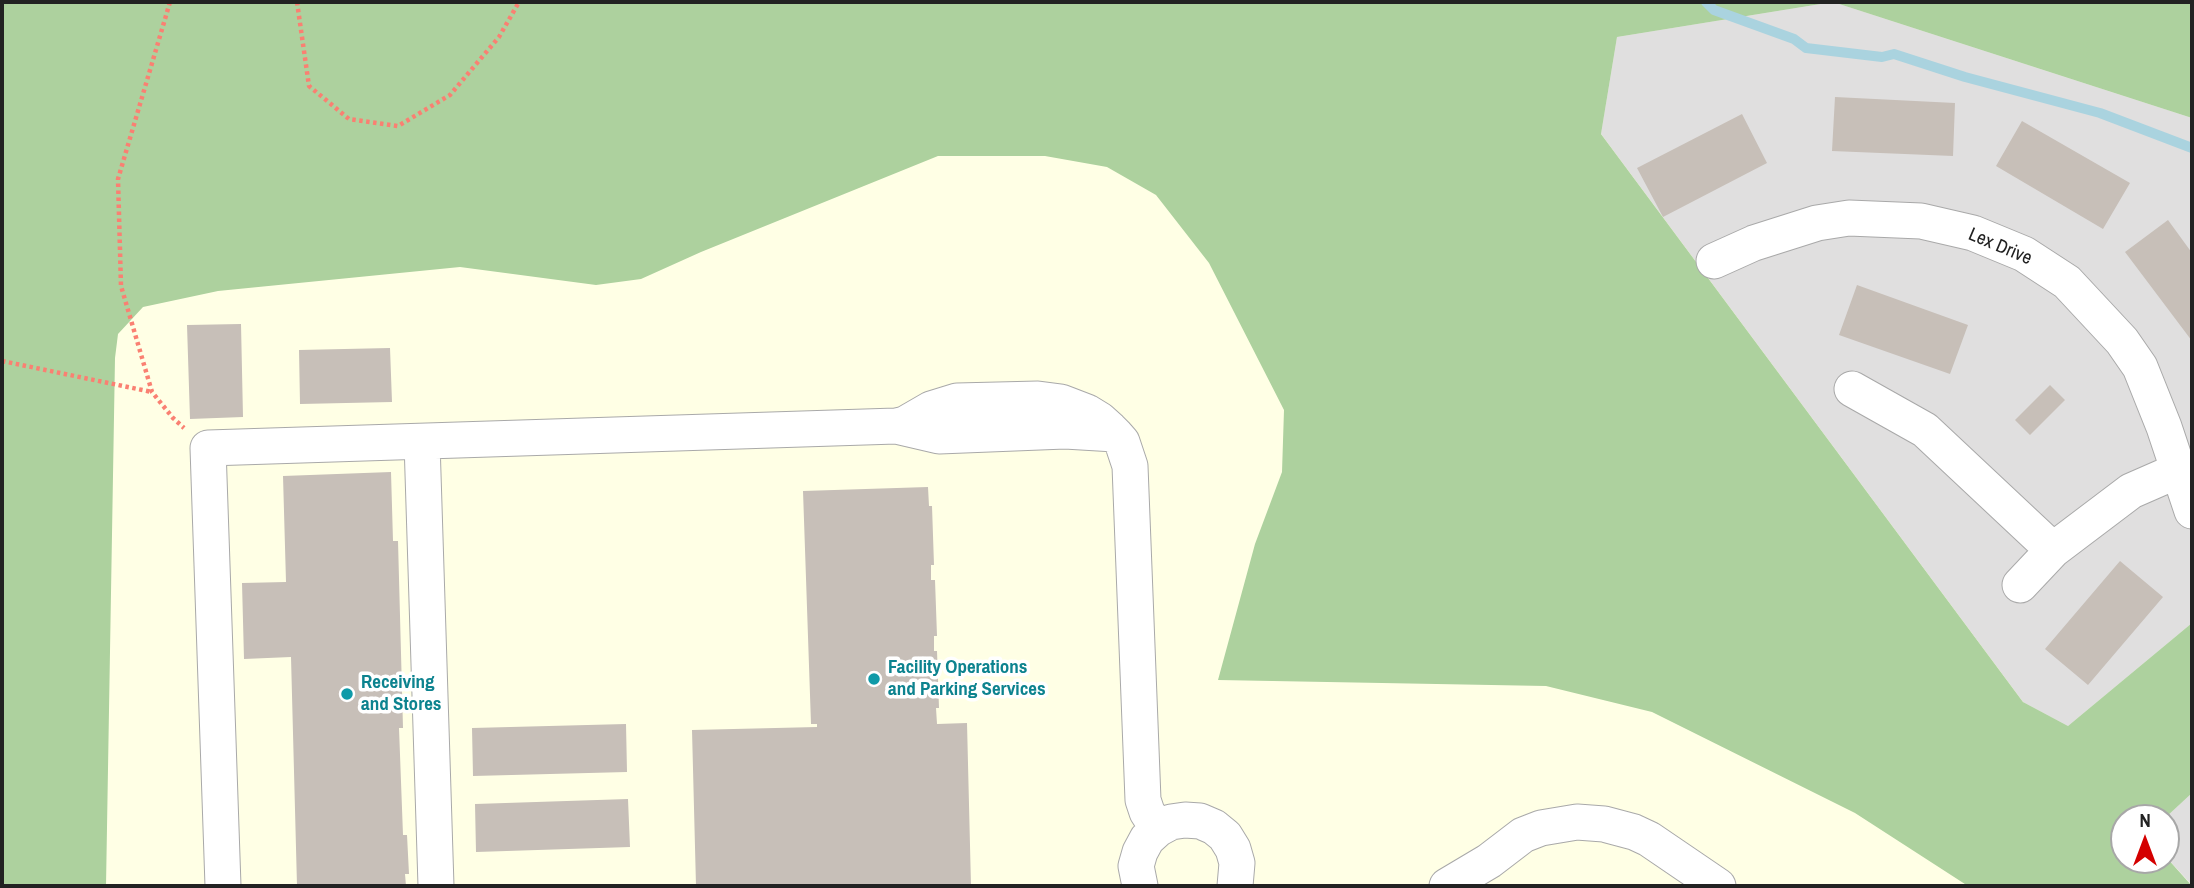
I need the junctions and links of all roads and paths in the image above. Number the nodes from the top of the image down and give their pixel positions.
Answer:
1 (170, 2) edge
2 (297, 2) edge
3 (519, 2) edge
4 (1714, 261) dead end
5 (2, 360) edge
6 (1852, 389) dead end
7 (152, 392) junction
8 (422, 442) junction
9 (208, 448) junction
10 (2179, 470) junction
11 (2192, 511) edge
12 (2053, 550) junction
13 (2020, 585) dead end
14 (1158, 829) junction
15 (223, 886) edge
16 (436, 886) edge
17 (1140, 886) edge
18 (1235, 886) edge
19 (1447, 886) edge
20 (1718, 886) edge

1 - 7 path
2 - 3 path
4 - 10 street, Lex Drive
5 - 7 path
6 - 12 street
7 - 9 path
8 - 9 street
8 - 14 street
8 - 16 street
9 - 15 street
10 - 11 street, Lex Drive
10 - 12 street
12 - 13 street
14 - 17 street
14 - 18 street
19 - 20 street

